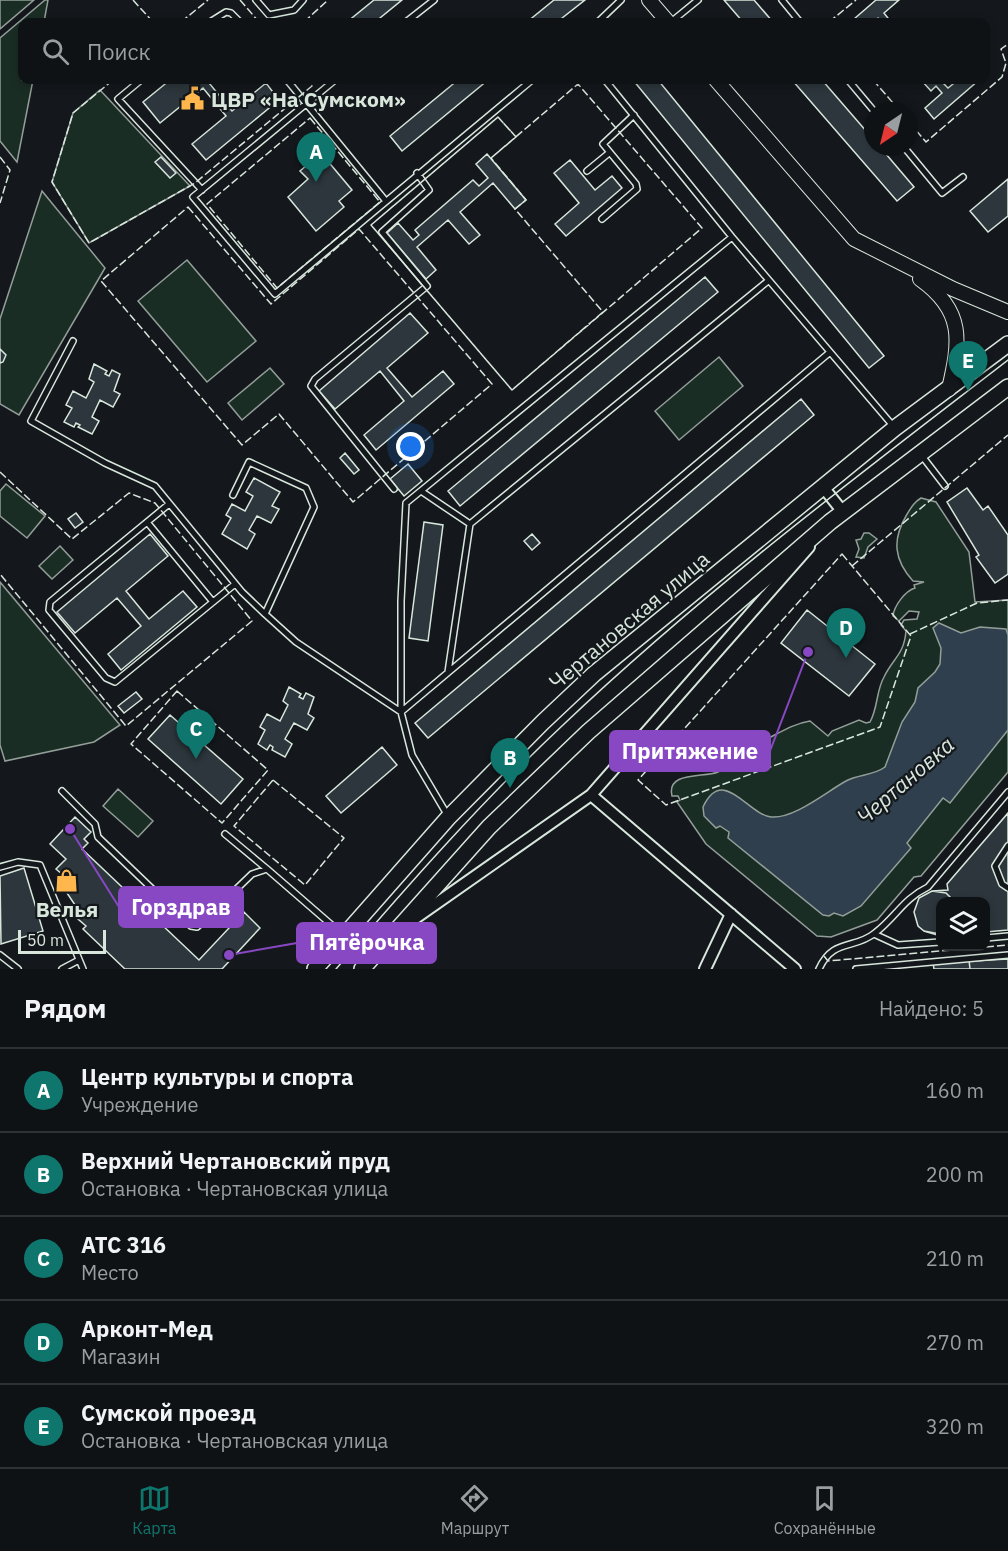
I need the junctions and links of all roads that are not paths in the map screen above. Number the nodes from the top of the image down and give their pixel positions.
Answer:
1 (256, 0) edge
2 (303, 0) edge
3 (434, 0) edge
4 (621, 0) edge
5 (648, 0) edge
6 (698, 0) edge
7 (782, 0) edge
8 (216, 18) edge
9 (236, 18) edge
10 (411, 18) edge
11 (602, 18) edge
12 (666, 18) edge
13 (675, 18) edge
14 (797, 18) edge
15 (136, 84) edge
16 (290, 84) edge
17 (330, 84) edge
18 (527, 84) edge
19 (608, 84) edge
20 (719, 84) edge
21 (851, 84) edge
22 (866, 102) edge
23 (308, 104) junction
24 (634, 115) junction
25 (609, 153) junction
26 (911, 156) edge
27 (587, 171) dead end
28 (417, 173) junction
29 (963, 177) dead end
30 (202, 190) junction
31 (385, 200) junction
32 (602, 219) dead end
33 (732, 237) junction
34 (891, 259) junction
35 (768, 280) junction
36 (1008, 312) edge
37 (73, 341) dead end
38 (1008, 344) edge
39 (829, 353) junction
40 (1008, 387) edge
41 (949, 389) junction
42 (895, 428) junction
43 (920, 452) junction
44 (945, 486) dead end
45 (823, 487) junction
46 (394, 489) dead end
47 (421, 491) junction
48 (233, 495) dead end
49 (169, 504) junction
50 (843, 512) junction
51 (147, 522) junction
52 (830, 522) junction
53 (470, 524) junction
54 (236, 584) junction
55 (213, 602) junction
56 (265, 614) junction
57 (448, 672) junction
58 (401, 712) junction
59 (62, 791) dead end
60 (1008, 792) edge
61 (591, 795) junction
62 (448, 818) junction
63 (225, 834) dead end
64 (1008, 846) edge
65 (0, 867) edge
66 (267, 869) junction
67 (1008, 888) edge
68 (731, 914) junction
69 (874, 934) junction
70 (344, 936) junction
71 (390, 936) junction
72 (1008, 936) edge
73 (990, 938) edge
74 (936, 942) edge
75 (0, 955) edge
76 (1008, 955) edge
77 (79, 960) junction
78 (18, 969) edge
79 (62, 969) edge
80 (83, 969) edge
81 (315, 969) edge
82 (362, 969) edge
83 (705, 969) edge
84 (795, 969) edge
85 (819, 969) edge
86 (856, 969) edge

1 - 2 lane
3 - 10 lane
4 - 11 lane
5 - 12 street
6 - 13 lane
7 - 14 lane
8 - 9 lane
15 - 30 lane
16 - 23 lane
17 - 23 lane
18 - 28 lane
19 - 24 lane
20 - 34 street
21 - 22 lane
23 - 30 lane
23 - 31 lane
24 - 25 lane
24 - 33 lane
25 - 27 lane
25 - 32 lane
26 - 29 lane
28 - 31 lane
28 - 46 lane
30 - 31 lane
33 - 35 lane
33 - 47 lane
34 - 36 street
34 - 41 street
35 - 39 lane
35 - 53 lane
37 - 49 lane
38 - 41 main road, Чертановская улица
39 - 42 lane
39 - 57 lane
40 - 43 main road
41 - 42 main road, Чертановская улица
42 - 45 main road, Чертановская улица
43 - 44 lane
43 - 50 main road
45 - 50 street
45 - 62 main road, Чертановская улица
47 - 53 lane
47 - 58 lane
48 - 56 lane
49 - 51 lane
49 - 54 lane
50 - 52 main road
51 - 55 lane
51 - 55 lane
52 - 61 street
52 - 71 main road
53 - 57 lane
54 - 55 lane
54 - 56 lane
56 - 58 lane
57 - 58 lane
58 - 62 lane
59 - 66 lane
60 - 69 lane
61 - 68 street
61 - 71 street
62 - 70 main road, Чертановская улица
63 - 66 lane
64 - 67 lane
65 - 77 lane
66 - 70 lane
68 - 83 street
68 - 84 street
69 - 74 lane
69 - 85 lane
70 - 81 main road, Чертановская улица
71 - 82 main road
72 - 73 lane
75 - 78 lane
76 - 86 lane
77 - 79 lane
77 - 80 lane

